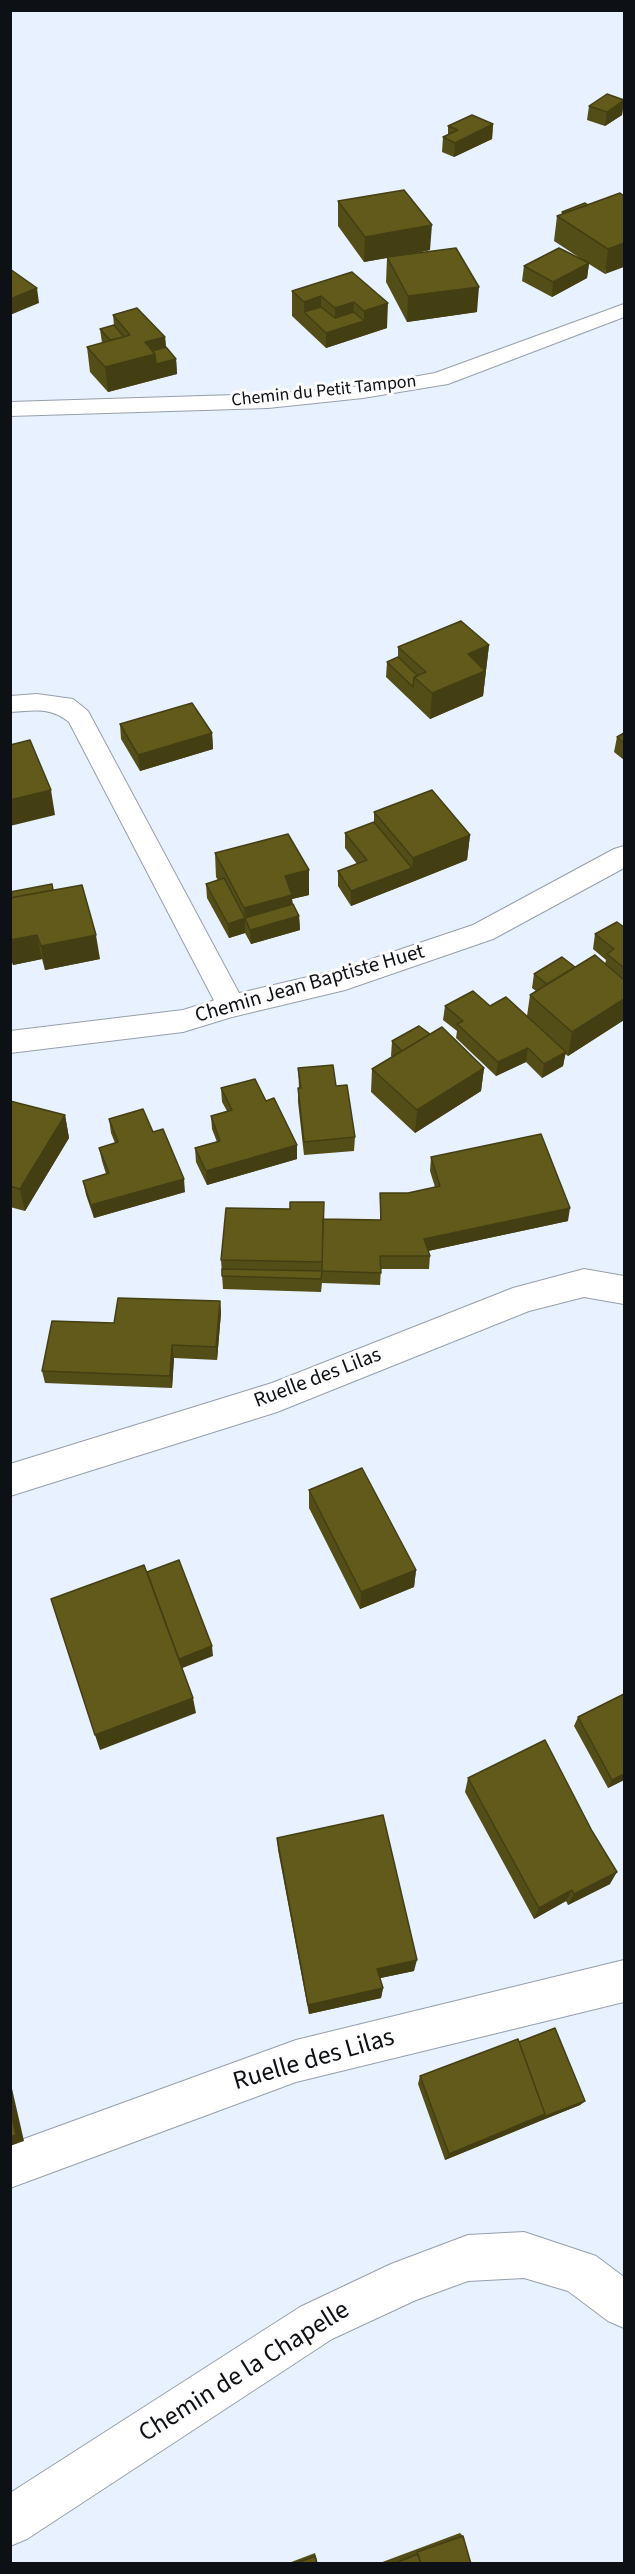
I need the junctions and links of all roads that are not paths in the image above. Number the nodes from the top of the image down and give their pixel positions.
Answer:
1 (624, 310) edge
2 (10, 408) edge
3 (10, 704) edge
4 (624, 856) edge
5 (231, 1006) junction
6 (10, 1042) edge
7 (624, 1290) edge
8 (10, 1479) edge
9 (624, 1981) edge
10 (10, 2166) edge
11 (624, 2305) edge
12 (10, 2522) edge

1 - 2 street, Chemin du Petit Tampon
3 - 5 street
4 - 5 street, Chemin Jean Baptiste Huet
5 - 6 street, Chemin Jean Baptiste Huet
7 - 8 street, Ruelle des Lilas
9 - 10 street, Ruelle des Lilas
11 - 12 street, Chemin de la Chapelle

